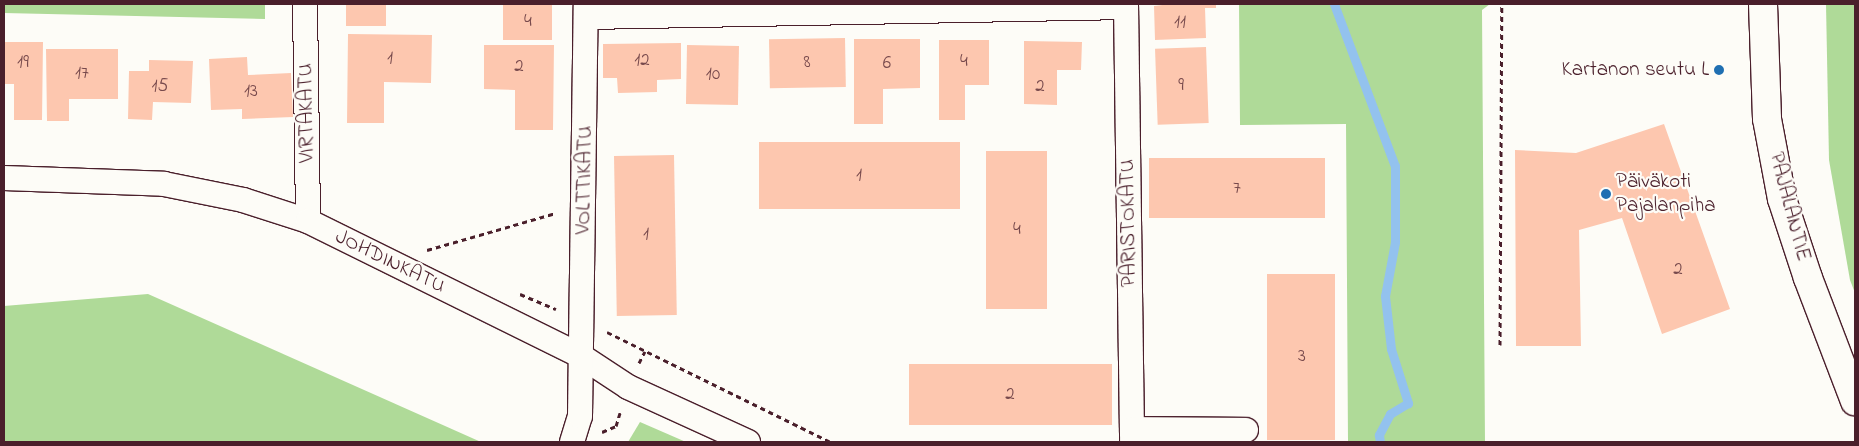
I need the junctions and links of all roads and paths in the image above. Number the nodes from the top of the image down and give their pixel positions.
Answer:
1 (305, 4) edge
2 (1502, 4) edge
3 (1763, 4) edge
4 (1126, 6) edge
5 (586, 10) edge
6 (4, 178) edge
7 (585, 204) junction
8 (308, 221) junction
9 (420, 252) dead end
10 (1500, 345) dead end
11 (581, 356) junction
12 (1855, 401) edge
13 (1246, 430) dead end
14 (1132, 436) edge
15 (572, 442) edge
16 (748, 442) edge

1 - 8 street, VIRTAKATU
2 - 10 path
3 - 12 street, PAJALANTIE
4 - 5 street
4 - 14 street, PARISTOKATU
5 - 7 street, VOLTTIKATU
6 - 8 street, JOHDINKATU
7 - 9 path
7 - 11 street, VOLTTIKATU
8 - 11 street, JOHDINKATU
11 - 15 street, VOLTTIKATU
11 - 16 street, JOHDINKATU
13 - 14 street

